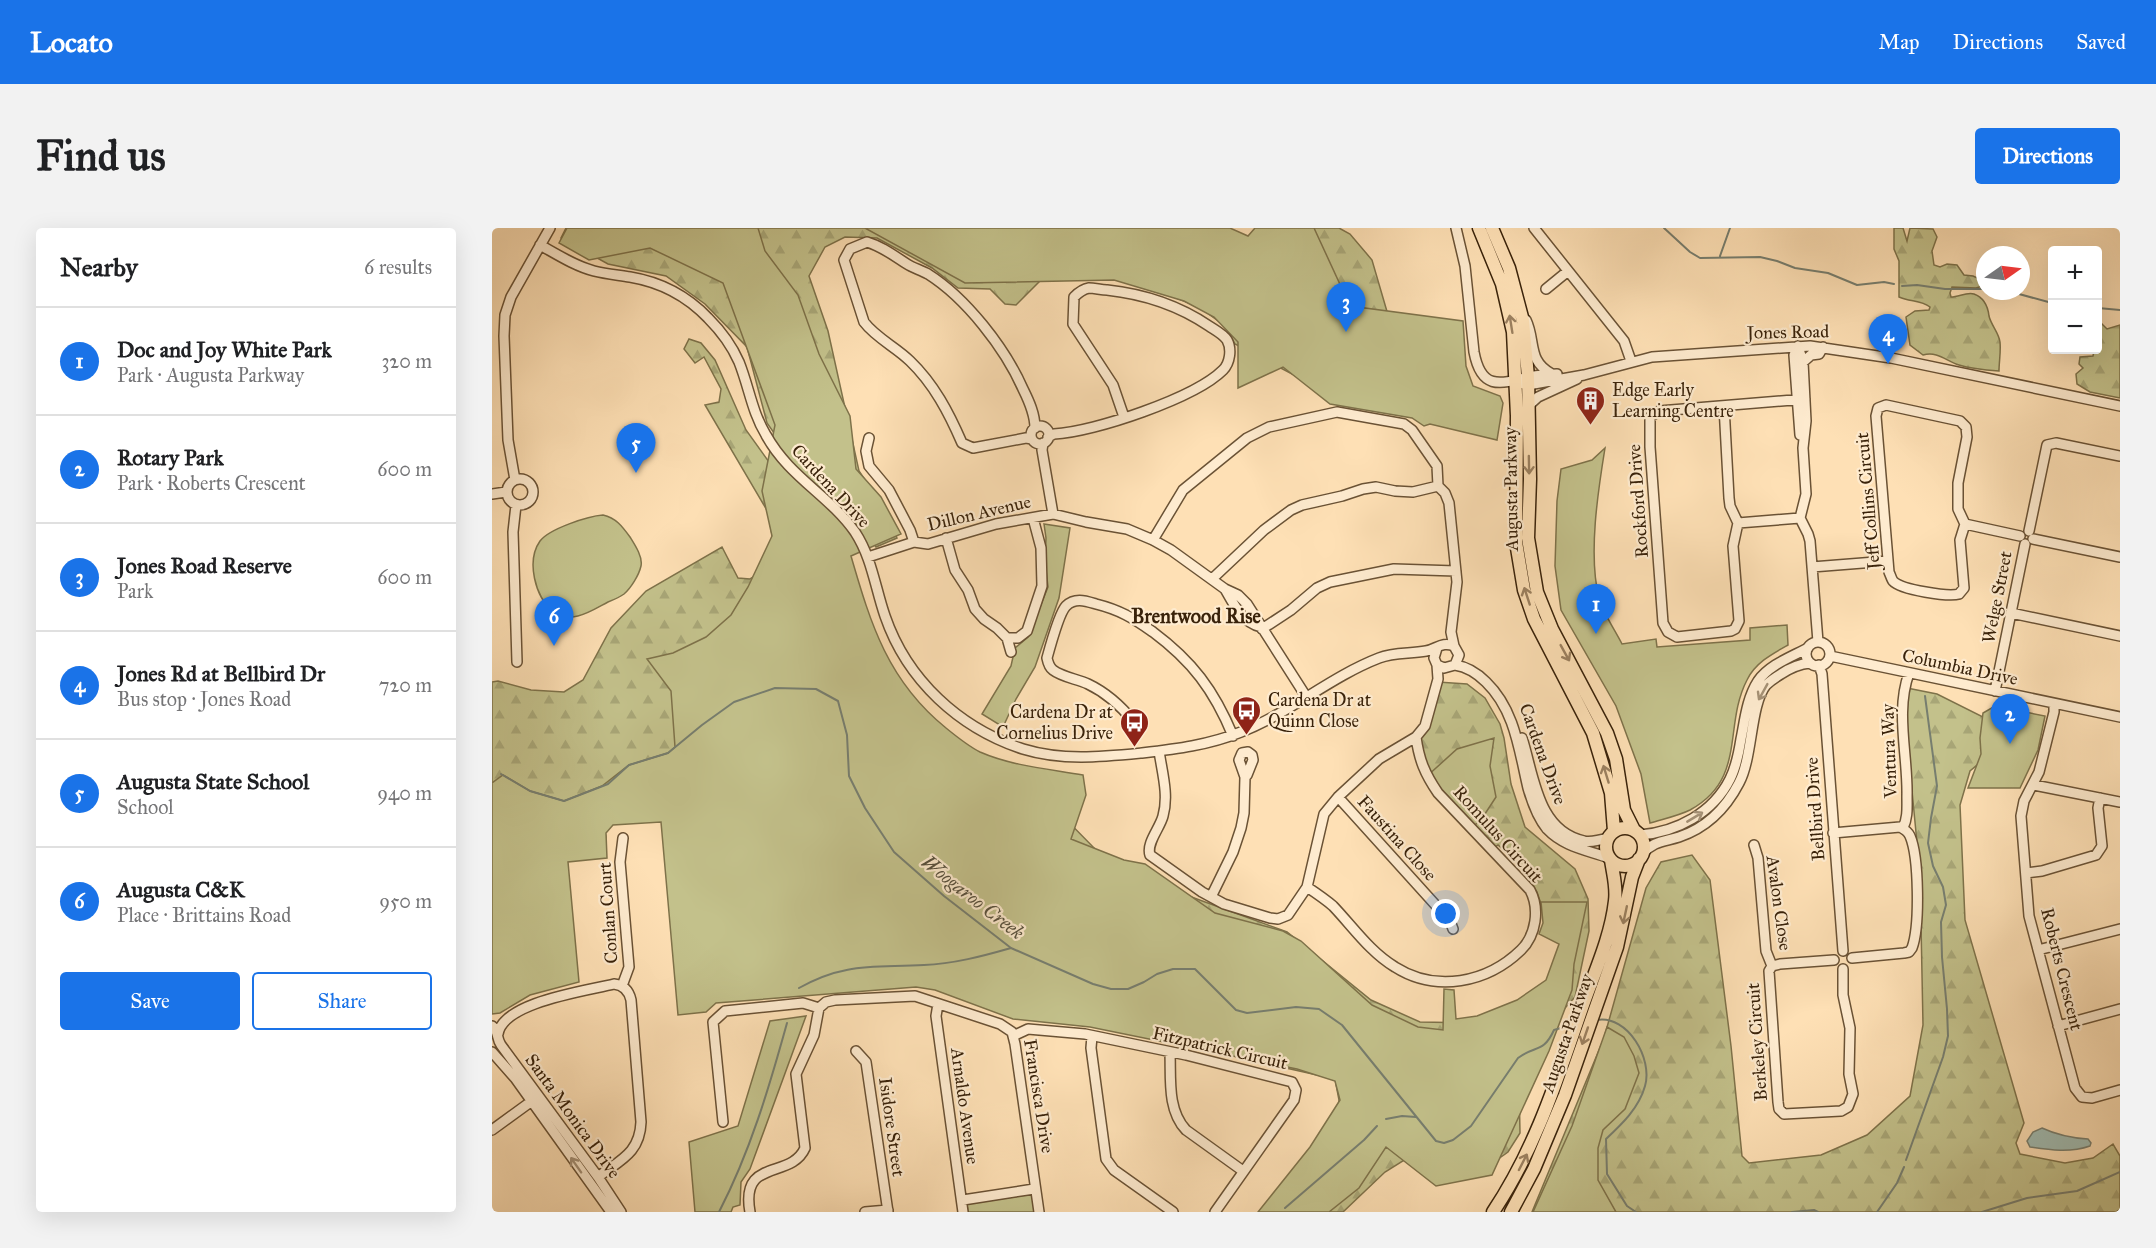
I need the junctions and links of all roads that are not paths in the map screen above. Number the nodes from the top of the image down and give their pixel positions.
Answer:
1 (550, 228) edge
2 (1456, 228) edge
3 (1479, 228) edge
4 (1492, 228) edge
5 (1534, 228) edge
6 (540, 245) junction
7 (1568, 271) junction
8 (1546, 288) dead end
9 (1520, 307) junction
10 (1798, 346) junction
11 (1822, 346) junction
12 (1629, 362) junction
13 (1803, 362) junction
14 (1553, 374) junction
15 (1584, 375) junction
16 (1524, 382) junction
17 (1801, 399) junction
18 (1528, 406) junction
19 (1724, 406) junction
20 (2120, 406) edge
21 (1124, 417) junction
22 (1039, 436) junction
23 (869, 438) dead end
24 (2120, 456) edge
25 (515, 480) junction
26 (1438, 486) junction
27 (506, 492) junction
28 (492, 494) edge
29 (516, 505) junction
30 (1053, 514) junction
31 (1033, 518) junction
32 (1800, 518) junction
33 (1738, 523) junction
34 (1965, 524) junction
35 (2027, 537) junction
36 (946, 538) junction
37 (1153, 540) junction
38 (914, 542) junction
39 (868, 557) junction
40 (2120, 557) edge
41 (1888, 561) junction
42 (1812, 567) junction
43 (1456, 571) junction
44 (1212, 579) junction
45 (2011, 613) junction
46 (1261, 628) junction
47 (1451, 632) junction
48 (2120, 636) edge
49 (1007, 638) junction
50 (1818, 642) junction
51 (1440, 646) junction
52 (1454, 646) junction
53 (1808, 648) junction
54 (1011, 652) dead end
55 (1423, 652) junction
56 (1459, 655) junction
57 (1830, 656) junction
58 (517, 662) dead end
59 (1436, 662) junction
60 (1815, 664) junction
61 (1451, 667) junction
62 (1909, 673) junction
63 (1438, 680) junction
64 (1995, 691) junction
65 (1307, 698) junction
66 (2054, 704) junction
67 (2120, 717) edge
68 (1134, 722) dead end
69 (1233, 735) junction
70 (1416, 736) junction
71 (1160, 751) junction
72 (1245, 777) dead end
73 (2034, 785) junction
74 (1338, 797) junction
75 (2100, 798) junction
76 (2120, 802) edge
77 (1903, 828) junction
78 (1637, 833) junction
79 (1833, 833) junction
80 (1610, 835) junction
81 (623, 838) dead end
82 (1754, 844) dead end
83 (1641, 857) junction
84 (1610, 859) junction
85 (2026, 873) junction
86 (1307, 887) junction
87 (1211, 897) junction
88 (1453, 929) dead end
89 (2120, 929) edge
90 (2038, 950) junction
91 (1843, 951) junction
92 (1852, 958) junction
93 (1834, 960) junction
94 (1772, 966) junction
95 (1843, 969) junction
96 (622, 986) junction
97 (1593, 995) junction
98 (938, 1004) junction
99 (819, 1008) junction
100 (2120, 1009) edge
101 (2058, 1026) junction
102 (494, 1034) edge
103 (1013, 1036) junction
104 (1092, 1036) junction
105 (856, 1051) dead end
106 (492, 1052) edge
107 (1170, 1053) junction
108 (1565, 1074) junction
109 (2120, 1090) edge
110 (535, 1099) junction
111 (723, 1122) dead end
112 (492, 1130) edge
113 (1243, 1171) junction
114 (598, 1177) junction
115 (1035, 1189) junction
116 (963, 1200) junction
117 (888, 1211) edge
118 (1168, 1211) edge
119 (611, 1212) edge
120 (621, 1212) edge
121 (750, 1212) edge
122 (865, 1212) edge
123 (963, 1212) edge
124 (1039, 1212) edge
125 (1215, 1212) edge
126 (1494, 1212) edge
127 (1511, 1212) edge

1 - 6 street
2 - 16 street
16 -> 3 main road
4 - 9 main road
5 - 7 street
6 - 25 street
6 - 39 street, Cardena Drive
7 - 8 street
7 - 12 street
9 - 14 street
9 - 16 main road
10 - 11 street, Jones Road
10 - 12 street, Jones Road
10 - 13 street
10 - 17 street
11 - 13 street
11 - 20 street, Jones Road
12 - 14 street, Jones Road
12 - 15 street, Jones Road
13 - 17 street
14 - 16 street, Jones Road
15 - 16 street, Jones Road
15 - 18 street
16 - 18 main road, Augusta Parkway
80 -> 16 main road, Augusta Parkway
17 - 19 street, Rockford Drive
17 - 32 street
18 -> 78 main road, Augusta Parkway
19 - 33 street
19 - 33 street, Rockford Drive
21 - 21 street
21 - 22 street
22 - 22 street
22 - 30 street
23 - 38 street
24 - 35 street, Welge Street
25 - 27 street
25 - 29 street
26 - 37 street
26 - 43 street
26 - 44 street
27 - 28 street
27 - 29 street
29 - 58 street
30 - 31 street, Dillon Avenue
30 - 37 street, Dillon Avenue
31 - 36 street, Dillon Avenue
31 - 49 street
32 - 33 street
32 - 42 street
34 - 35 street
34 - 41 street, Jeff Collins Circuit
34 - 41 street, Jeff Collins Circuit
35 - 40 street
35 - 45 street, Welge Street
36 - 38 street, Dillon Avenue
36 - 49 street
37 - 44 street, Dillon Avenue
38 - 39 street, Dillon Avenue
39 - 71 street, Cardena Drive
41 - 42 street
42 - 50 street
43 - 46 street
43 - 47 street
44 - 46 street, Dillon Avenue
45 - 48 street
45 - 64 street, Welge Street
46 - 65 street, Dillon Avenue
47 - 51 street
47 - 52 street
49 - 54 street
50 - 53 street
50 - 57 street
51 - 52 street
51 - 55 street, Cardena Drive
51 - 59 street
52 - 56 street
53 - 60 street
78 -> 53 street
55 - 59 street
55 - 65 street, Cardena Drive
56 - 61 street
56 - 80 street, Cardena Drive
57 - 60 street
57 - 62 street, Columbia Drive
59 - 61 street, Cardena Drive
59 - 63 street
60 - 79 street, Bellbird Drive
60 -> 83 street
61 - 63 street
61 - 84 street, Cardena Drive
62 - 64 street, Columbia Drive
62 - 77 street, Ventura Way
63 - 70 street
64 - 66 street, Columbia Drive
65 - 69 street, Cardena Drive
66 - 67 street, Columbia Drive
66 - 73 street, Roberts Crescent
68 - 69 street
69 - 71 street, Cardena Drive
70 - 74 street
70 - 86 street, Romulus Circuit
71 - 87 street
72 - 87 street
73 - 75 street
73 - 85 street, Roberts Crescent
74 - 86 street
74 - 88 street, Faustina Close
75 - 76 street
75 - 85 street
77 - 79 street
77 - 92 street
78 - 80 main road
78 - 83 main road
79 - 91 street, Bellbird Drive
80 - 84 main road
81 - 96 street, Conlan Court
82 - 94 street, Avalon Close
83 - 84 main road
83 -> 97 main road, Augusta Parkway
84 - 97 main road, Augusta Parkway
85 - 90 street, Roberts Crescent
86 - 87 street
89 - 90 street
90 - 101 street, Roberts Crescent
91 - 92 street
91 - 93 street
92 - 95 street
93 - 94 street, Berkeley Circuit
93 - 95 street
94 - 95 street, Berkeley Circuit
96 - 102 street
96 - 114 street
97 - 108 main road, Augusta Parkway
98 - 99 street, Francisca Drive
98 - 103 street, Francisca Drive
98 - 116 street, Arnaldo Avenue
99 - 111 street
99 - 121 street
100 - 101 street
101 - 109 street, Roberts Crescent
102 - 110 street, Santa Monica Drive
103 - 104 street, Fitzpatrick Circuit
103 - 115 street, Francisca Drive
104 - 107 street, Fitzpatrick Circuit
104 - 118 street
105 - 117 street, Isidore Street
106 - 110 street, Santa Monica Drive
107 - 113 street
107 - 113 street, Fitzpatrick Circuit
126 -> 108 main road, Augusta Parkway
108 - 127 main road, Augusta Parkway
110 - 112 street
110 - 114 street, Santa Monica Drive
119 -> 110 street, Santa Monica Drive
113 - 125 street, Fitzpatrick Circuit
114 - 120 street, Santa Monica Drive
115 - 116 street
115 - 124 street, Francisca Drive
116 - 123 street, Arnaldo Avenue
117 - 122 street

